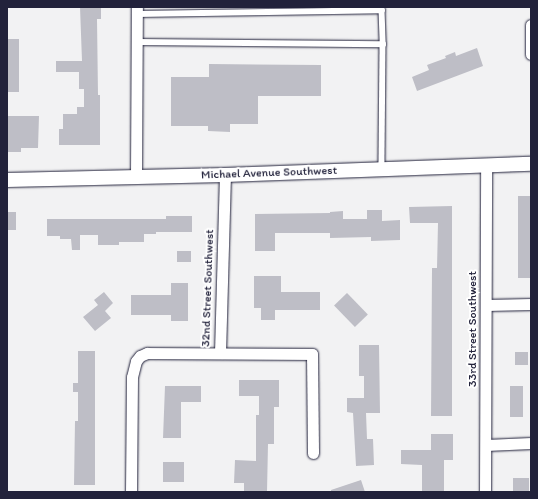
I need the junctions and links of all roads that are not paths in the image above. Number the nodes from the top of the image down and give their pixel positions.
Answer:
1 (137, 10) edge
2 (531, 25) edge
3 (137, 42) junction
4 (383, 44) junction
5 (531, 54) edge
6 (531, 164) edge
7 (486, 166) junction
8 (382, 170) junction
9 (224, 175) junction
10 (136, 177) junction
11 (7, 180) edge
12 (531, 304) edge
13 (486, 305) junction
14 (220, 353) junction
15 (531, 443) edge
16 (486, 445) junction
17 (313, 453) dead end
18 (131, 492) edge
19 (485, 492) edge

1 - 3 street
1 - 4 lane
2 - 5 street
3 - 4 lane
3 - 10 street
4 - 8 lane
6 - 7 street, Michael Avenue Southwest
7 - 8 street, Michael Avenue Southwest
7 - 13 street, 33rd Street Southwest
8 - 9 street, Michael Avenue Southwest
9 - 10 street, Michael Avenue Southwest
9 - 14 street, 32nd Street Southwest
10 - 11 street, Michael Avenue Southwest
12 - 13 street
13 - 16 street, 33rd Street Southwest
14 - 17 street
14 - 18 street, 32nd Street Southwest
15 - 16 street
16 - 19 street, 33rd Street Southwest

